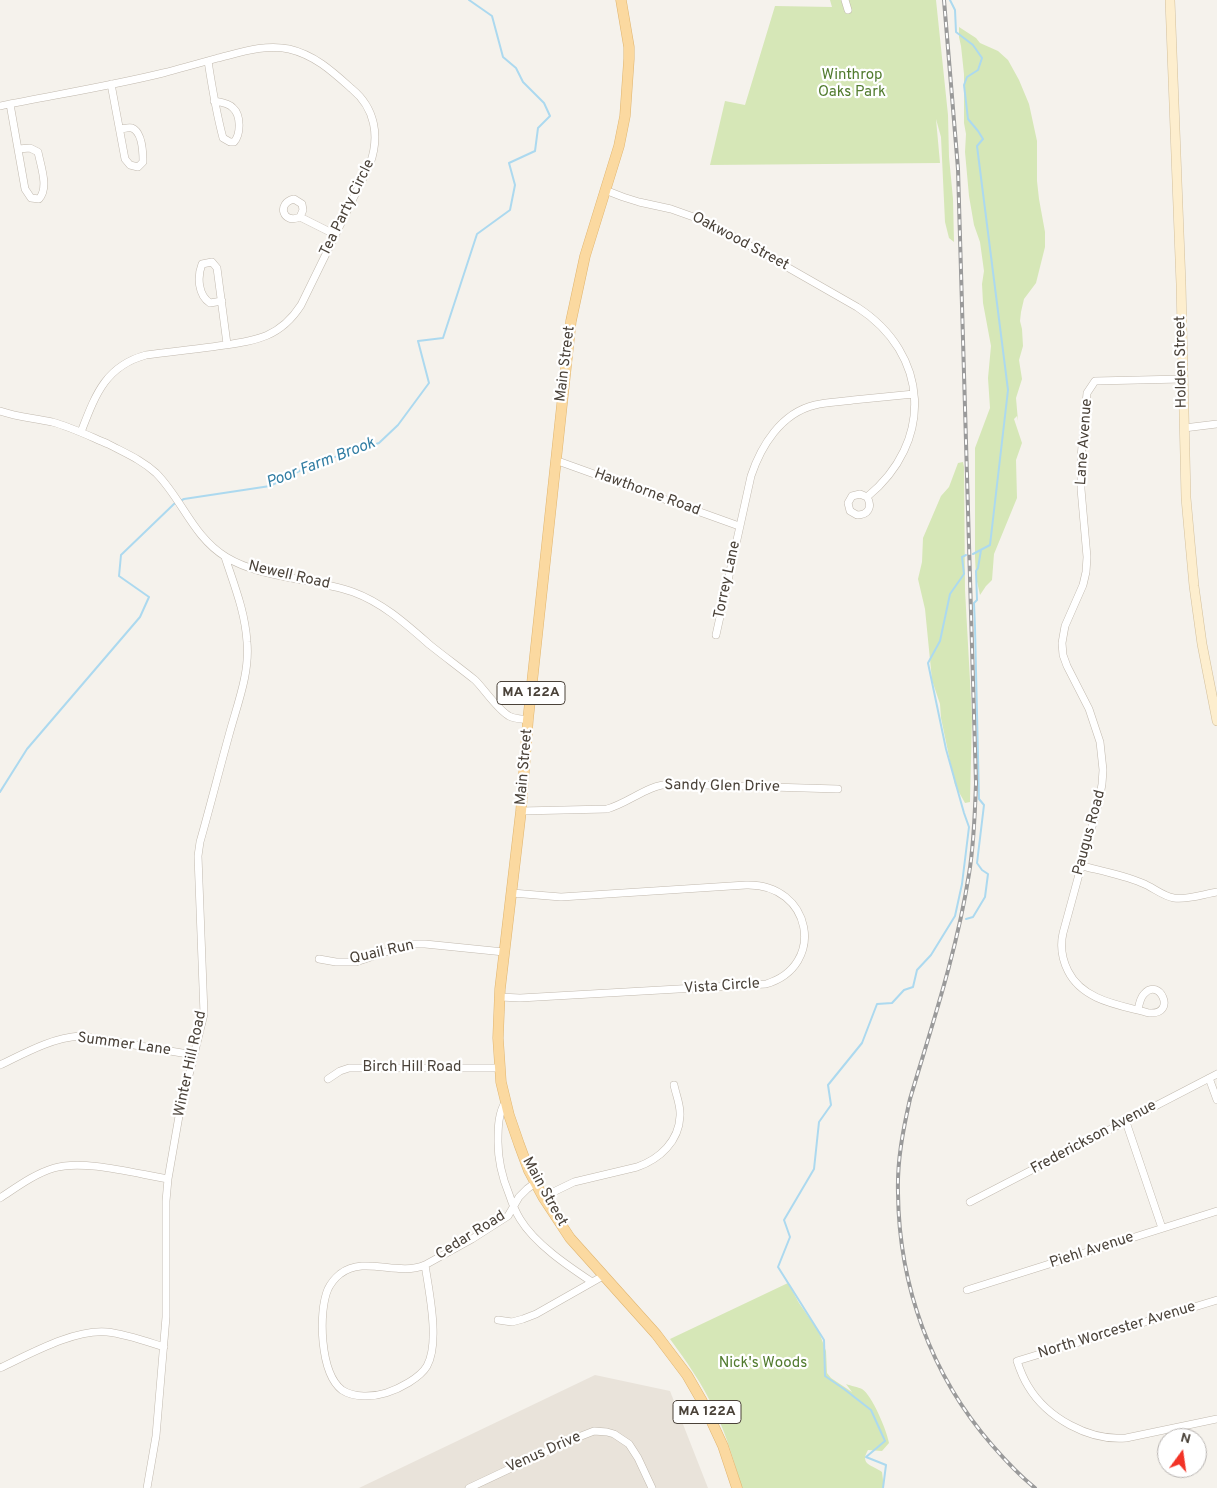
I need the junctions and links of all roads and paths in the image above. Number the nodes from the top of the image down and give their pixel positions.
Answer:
1 (621, 0) edge
2 (845, 0) edge
3 (1170, 0) edge
4 (848, 10) dead end
5 (208, 61) junction
6 (111, 84) junction
7 (214, 101) junction
8 (10, 104) junction
9 (0, 106) edge
10 (120, 129) junction
11 (18, 149) junction
12 (605, 190) junction
13 (300, 216) dead end
14 (336, 234) junction
15 (222, 301) junction
16 (227, 344) junction
17 (1182, 379) junction
18 (914, 394) junction
19 (0, 411) edge
20 (1217, 424) edge
21 (1184, 428) junction
22 (81, 432) junction
23 (555, 460) junction
24 (867, 497) dead end
25 (739, 526) junction
26 (1085, 532) joint
27 (225, 557) junction
28 (716, 635) dead end
29 (528, 720) junction
30 (1217, 721) edge
31 (838, 790) dead end
32 (521, 811) junction
33 (1082, 866) junction
34 (1217, 892) edge
35 (512, 893) junction
36 (504, 952) junction
37 (319, 959) dead end
38 (500, 997) junction
39 (1138, 1010) dead end
40 (194, 1055) junction
41 (0, 1065) edge
42 (500, 1068) junction
43 (1217, 1074) edge
44 (1209, 1078) junction
45 (328, 1079) dead end
46 (674, 1085) dead end
47 (1217, 1100) edge
48 (506, 1101) junction
49 (1126, 1122) junction
50 (168, 1179) junction
51 (535, 1183) junction
52 (543, 1197) junction
53 (0, 1198) edge
54 (970, 1202) dead end
55 (514, 1206) junction
56 (1217, 1211) edge
57 (1162, 1228) junction
58 (425, 1265) junction
59 (603, 1276) junction
60 (592, 1282) junction
61 (966, 1290) dead end
62 (1217, 1300) edge
63 (498, 1320) dead end
64 (164, 1347) junction
65 (0, 1368) edge
66 (1217, 1418) edge
67 (147, 1488) edge
68 (469, 1488) edge
69 (652, 1488) edge
70 (737, 1488) edge

1 - 12 main road, Main Street / MA 122A
2 - 4 street
3 - 17 main road, Holden Street
5 - 6 street, Tea Party Circle
5 - 7 street
5 - 14 street, Tea Party Circle
6 - 8 street, Tea Party Circle
6 - 10 street
7 - 7 street
8 - 9 street, Tea Party Circle
8 - 11 street
10 - 10 street
11 - 11 street
12 - 18 street, Oakwood Street
12 - 23 main road, Main Street / MA 122A
13 - 14 street
14 - 16 street, Tea Party Circle
15 - 15 street
15 - 16 street
16 - 22 street, Tea Party Circle
17 - 21 main road, Holden Street
17 - 26 street, Lane Avenue
18 - 24 street, Oakwood Street
18 - 25 street, Torrey Lane
19 - 22 street, Newell Road
20 - 21 street
21 - 30 main road, Holden Street
22 - 27 street, Newell Road
23 - 25 street, Hawthorne Road
23 - 29 main road, Main Street / MA 122A
25 - 28 street, Torrey Lane
26 - 33 street, Paugus Road
27 - 29 street, Newell Road
27 - 40 street, Winter Hill Road
29 - 32 main road, Main Street / MA 122A
31 - 32 street, Sandy Glen Drive
32 - 35 main road, Main Street / MA 122A
33 - 34 street
33 - 39 street, Paugus Road
35 - 36 main road, Main Street / MA 122A
35 - 38 street, Vista Circle
36 - 37 street, Quail Run
36 - 38 main road, Main Street / MA 122A
38 - 42 main road, Main Street / MA 122A
40 - 41 street, Summer Lane
40 - 50 street, Winter Hill Road
42 - 45 street, Birch Hill Road
42 - 48 main road, Main Street / MA 122A
43 - 44 street, Frederickson Avenue
44 - 47 street
44 - 49 street, Frederickson Avenue
46 - 52 street
48 - 51 main road, Main Street / MA 122A
48 - 55 street
49 - 54 street, Frederickson Avenue
49 - 57 street
50 - 53 street
50 - 64 street, Winter Hill Road
51 - 52 main road, Main Street / MA 122A
51 - 55 street, Cedar Road
52 - 59 main road, Main Street / MA 122A
55 - 58 street, Cedar Road
55 - 60 street
56 - 57 street, Piehl Avenue
57 - 61 street, Piehl Avenue
58 - 58 street, Cedar Road
59 - 60 street
59 - 70 main road, Main Street / MA 122A
60 - 63 street
62 - 66 street, North Worcester Avenue
64 - 65 street
64 - 67 street, Winter Hill Road
68 - 69 street, Venus Drive

